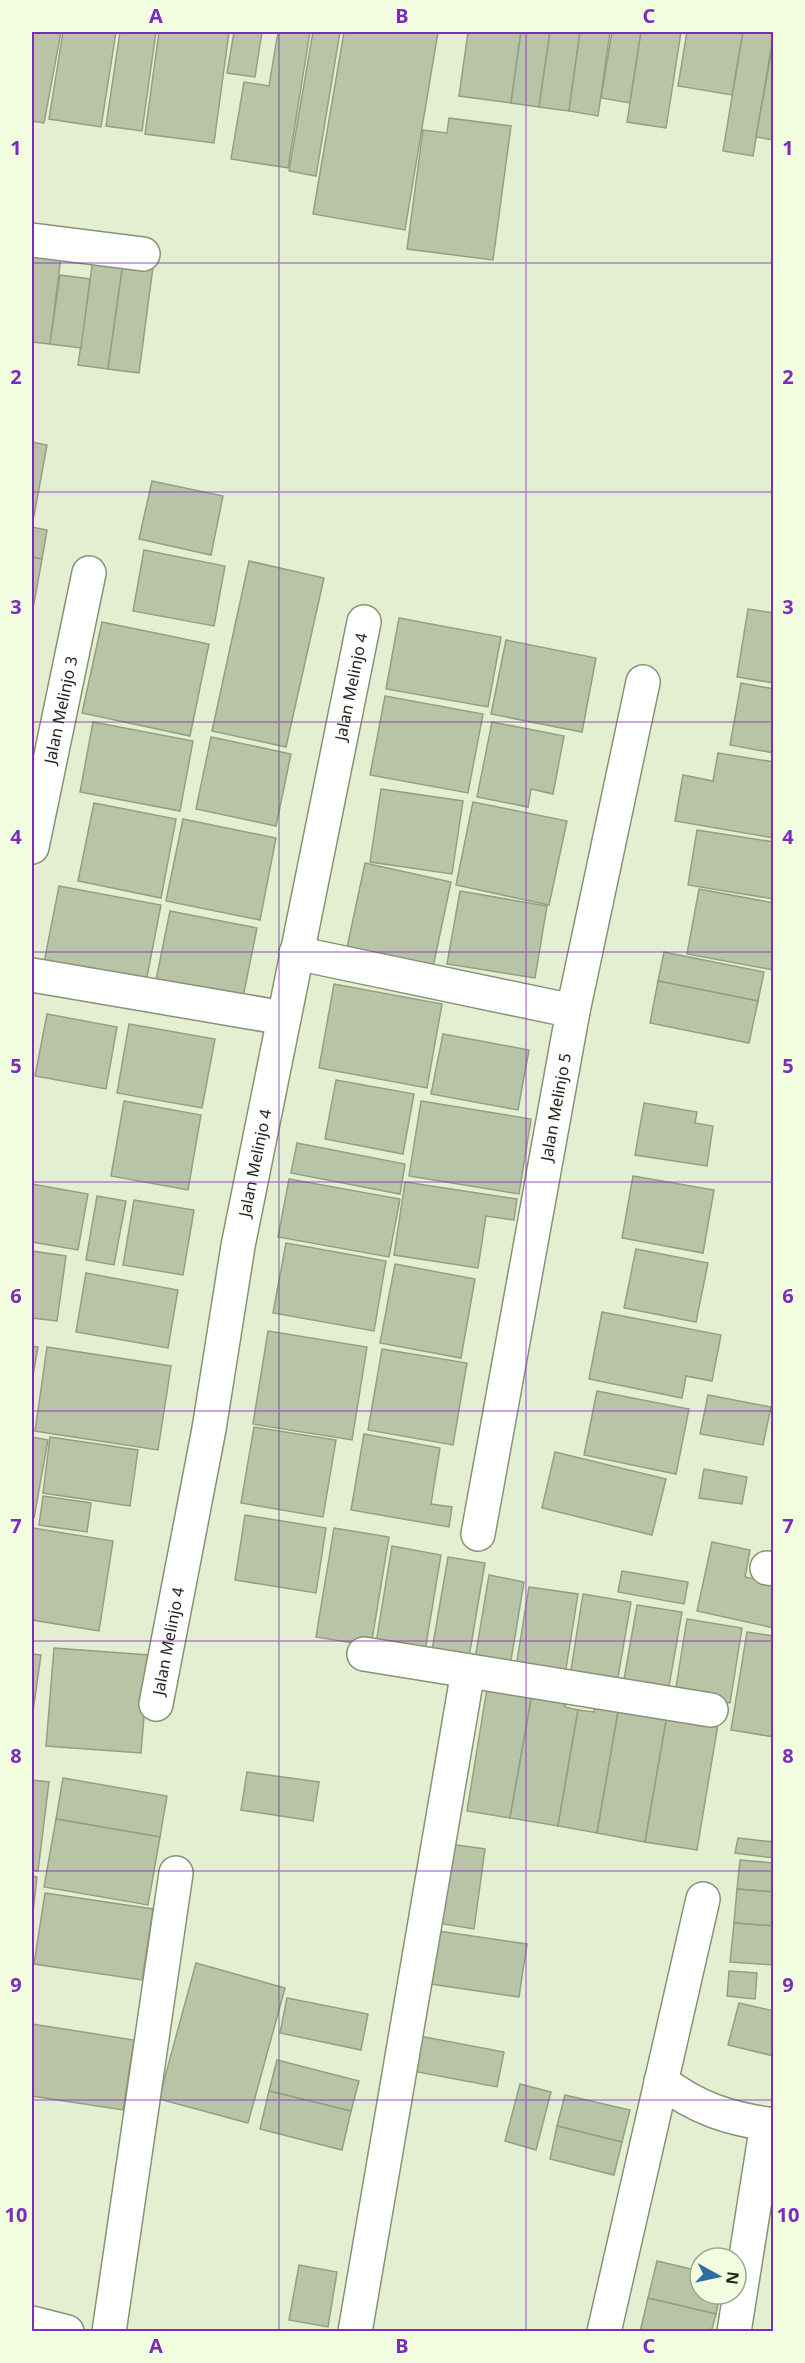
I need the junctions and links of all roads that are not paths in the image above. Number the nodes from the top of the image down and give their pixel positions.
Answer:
1 (32, 240) edge
2 (143, 254) dead end
3 (89, 573) dead end
4 (364, 622) dead end
5 (643, 682) dead end
6 (32, 847) edge
7 (296, 953) junction
8 (32, 975) edge
9 (573, 1011) junction
10 (284, 1018) junction
11 (478, 1534) dead end
12 (364, 1654) dead end
13 (468, 1671) junction
14 (156, 1704) dead end
15 (711, 1710) dead end
16 (176, 1873) dead end
17 (703, 1899) dead end
18 (661, 2081) junction
19 (770, 2125) edge
20 (32, 2323) edge
21 (67, 2331) edge
22 (109, 2331) edge
23 (355, 2331) edge
24 (604, 2331) edge
25 (734, 2331) edge

1 - 2 street
3 - 6 street, Jalan Melinjo 3
4 - 7 street, Jalan Melinjo 4
5 - 9 street, Jalan Melinjo 5
7 - 9 street
7 - 10 street, Jalan Melinjo 4
8 - 10 street
9 - 11 street, Jalan Melinjo 5
10 - 14 street, Jalan Melinjo 4
12 - 13 street
13 - 15 street
13 - 23 street
16 - 22 street
17 - 18 street
18 - 19 street
18 - 24 street
19 - 25 street
20 - 21 street

